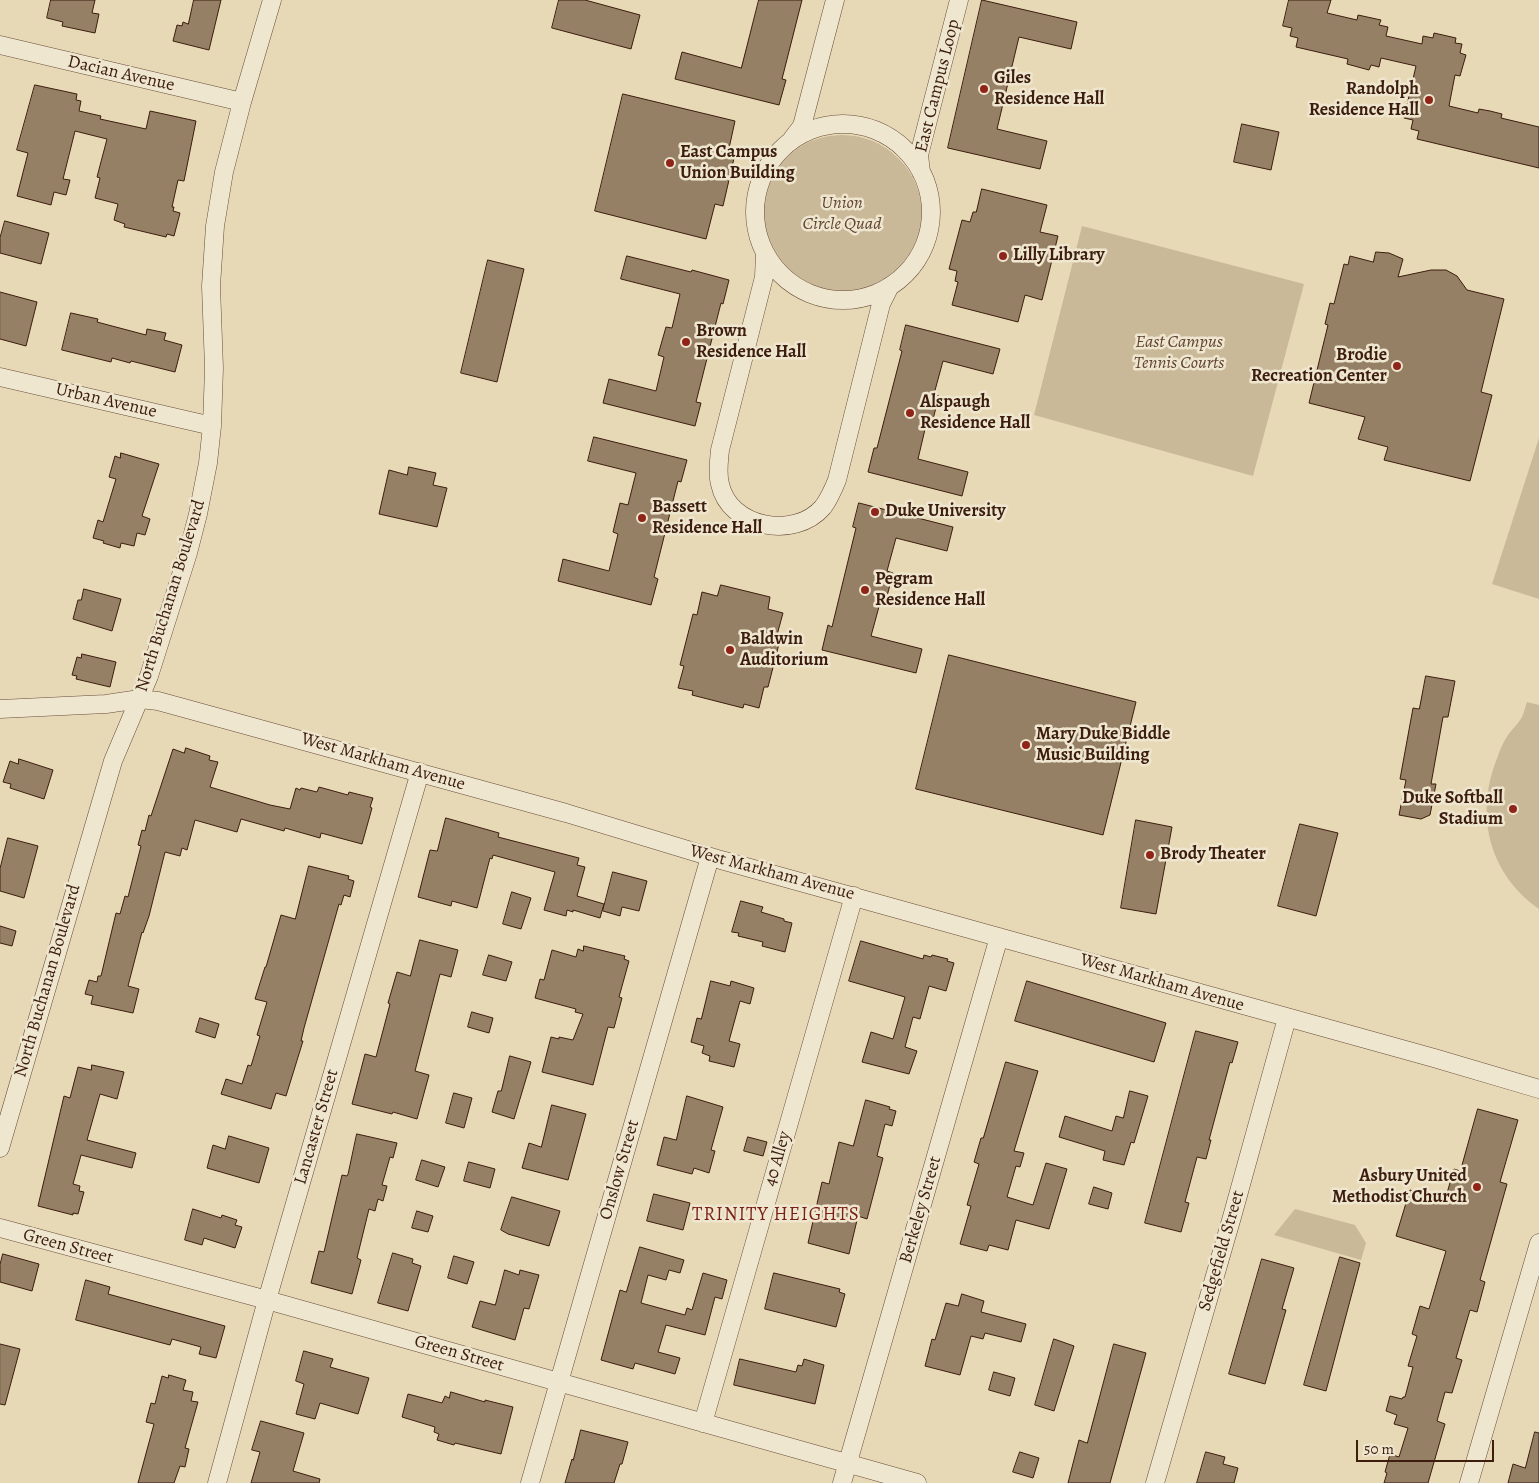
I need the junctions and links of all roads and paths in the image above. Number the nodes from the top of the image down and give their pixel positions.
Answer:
1 (272, 0) edge
2 (835, 0) edge
3 (959, 0) edge
4 (0, 45) edge
5 (242, 102) junction
6 (791, 142) junction
7 (921, 172) junction
8 (765, 254) junction
9 (890, 286) junction
10 (0, 377) edge
11 (212, 426) junction
12 (140, 699) junction
13 (0, 709) edge
14 (420, 772) junction
15 (710, 857) junction
16 (854, 896) junction
17 (999, 937) junction
18 (1287, 1018) junction
19 (1539, 1089) edge
20 (0, 1148) edge
21 (0, 1228) edge
22 (1539, 1243) edge
23 (267, 1300) junction
24 (559, 1382) junction
25 (703, 1423) junction
26 (847, 1464) junction
27 (217, 1483) edge
28 (530, 1483) edge
29 (842, 1483) edge
30 (917, 1483) edge
31 (1155, 1483) edge
32 (1469, 1483) edge

1 - 5 street, North Buchanan Boulevard
2 - 6 street
3 - 7 street, East Campus Loop
4 - 5 street, Dacian Avenue
5 - 11 street, North Buchanan Boulevard
6 - 7 street
6 - 8 street
7 - 9 street
8 - 9 street
8 - 9 street
10 - 11 street, Urban Avenue
11 - 12 street, North Buchanan Boulevard
12 - 13 street, West Markham Avenue
12 - 14 street, West Markham Avenue
12 - 20 street, North Buchanan Boulevard
14 - 15 street, West Markham Avenue
14 - 23 street, Lancaster Street
15 - 16 street, West Markham Avenue
15 - 24 street, Onslow Street
16 - 17 street, West Markham Avenue
16 - 25 street, 40 Alley
17 - 18 street, West Markham Avenue
17 - 26 street, Berkeley Street
18 - 19 street, West Markham Avenue
18 - 31 street, Sedgefield Street
21 - 23 street, Green Street
22 - 32 street
23 - 24 street, Green Street
23 - 27 street, Lancaster Street
24 - 25 street, Green Street
24 - 28 street, Onslow Street
25 - 26 street, Green Street
26 - 29 street, Berkeley Street
26 - 30 street, Green Street

